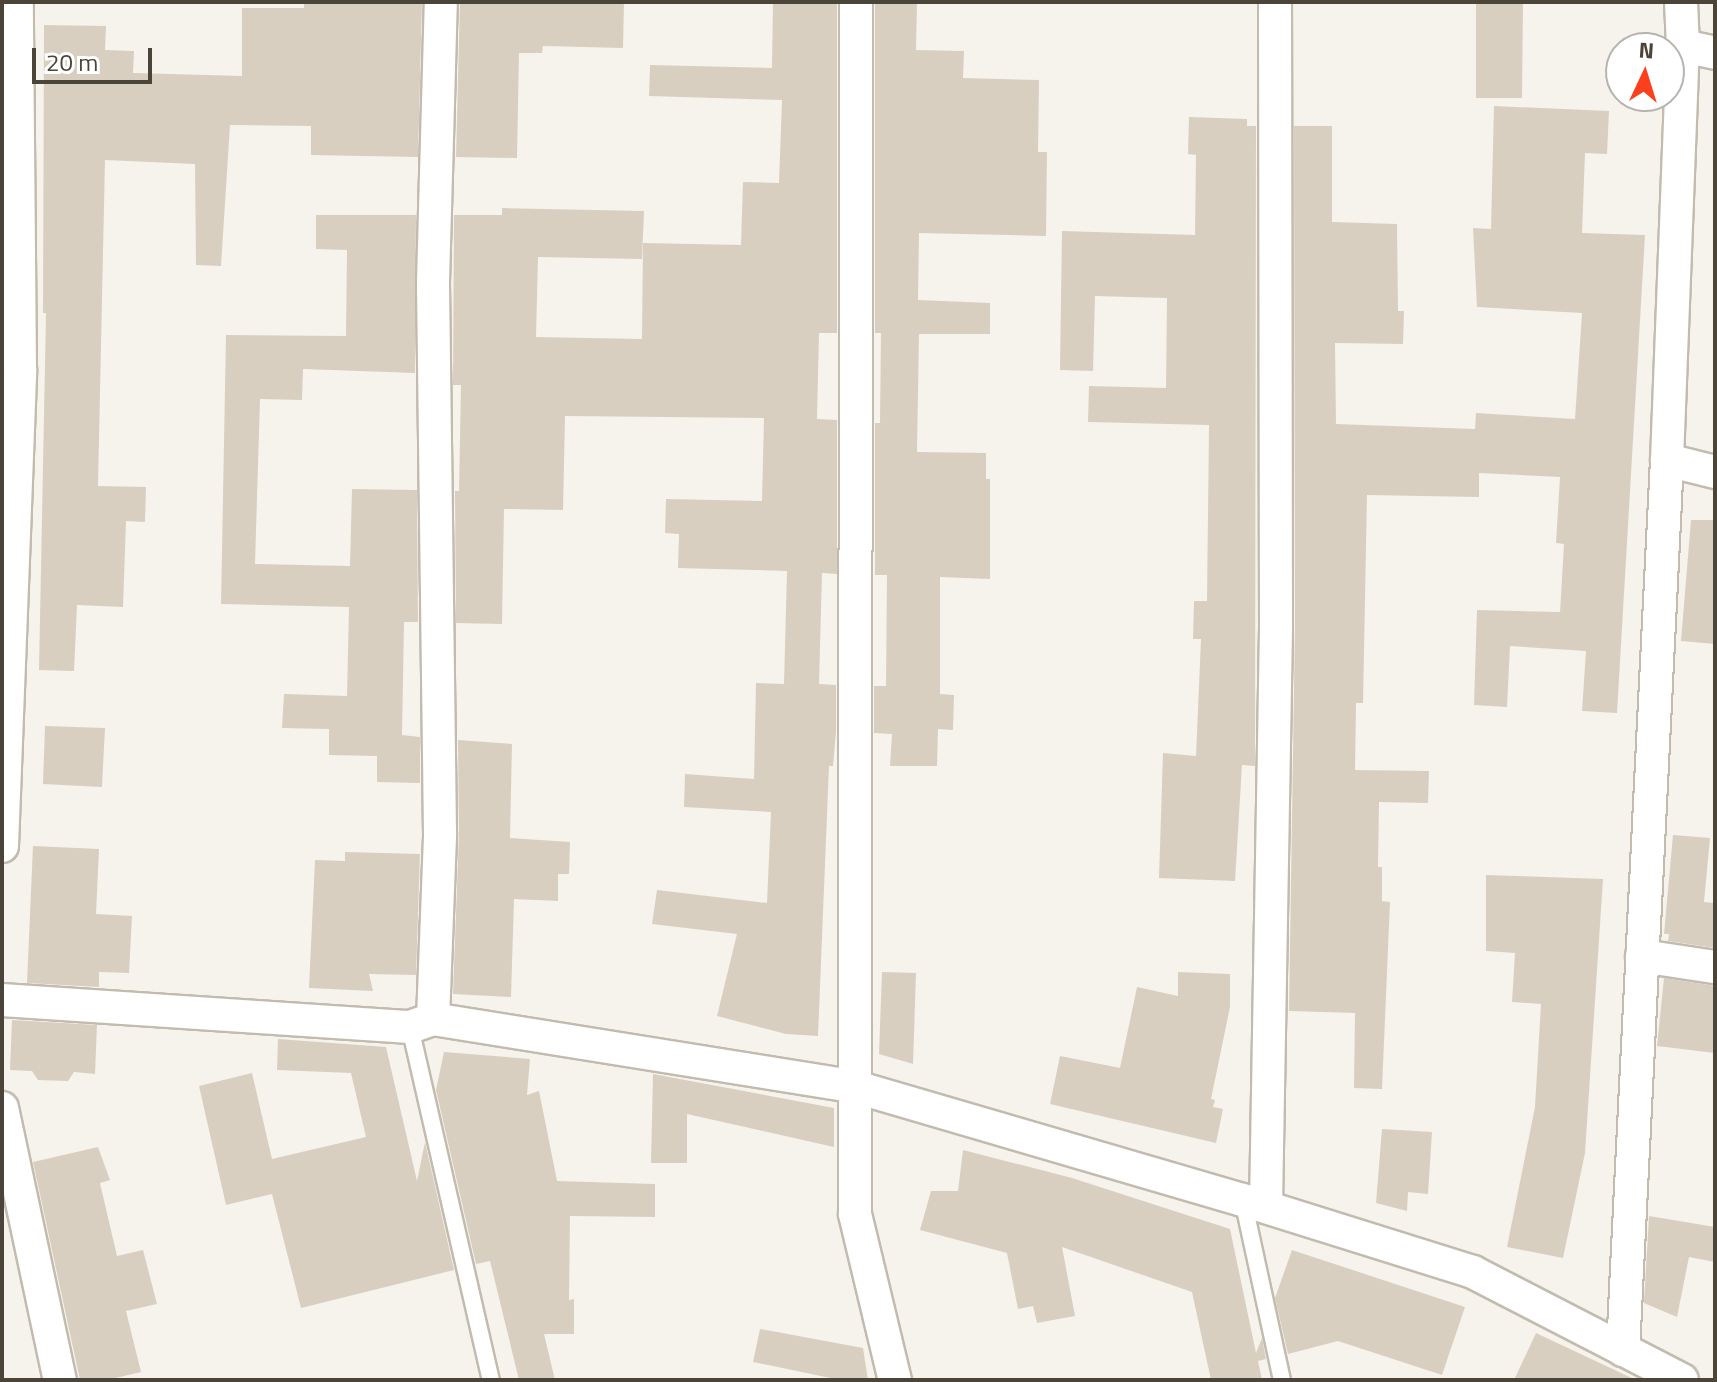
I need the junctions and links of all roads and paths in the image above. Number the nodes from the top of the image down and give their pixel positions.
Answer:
1 (17, 2) edge
2 (441, 2) edge
3 (856, 2) edge
4 (1275, 2) edge
5 (1681, 2) edge
6 (1682, 32) edge
7 (1685, 46) edge
8 (1715, 53) edge
9 (1680, 112) edge
10 (11, 369) edge
11 (1667, 460) junction
12 (1715, 472) edge
13 (2, 846) edge
14 (1642, 956) junction
15 (1715, 967) edge
16 (2, 1000) edge
17 (421, 1023) junction
18 (856, 1087) junction
19 (2, 1108) edge
20 (1255, 1204) junction
21 (1623, 1350) junction
22 (55, 1379) edge
23 (491, 1380) edge
24 (895, 1380) edge
25 (1282, 1380) edge
26 (1682, 1380) edge

1 - 10 street
2 - 17 street
3 - 18 street
4 - 20 street
5 - 6 street
7 - 8 street
9 - 11 street
10 - 13 street
11 - 12 street
11 - 14 street
14 - 15 street
14 - 21 street
16 - 17 street
17 - 18 street
17 - 23 lane
18 - 20 street
18 - 24 street
19 - 22 street
20 - 21 street
20 - 25 lane
21 - 26 street

